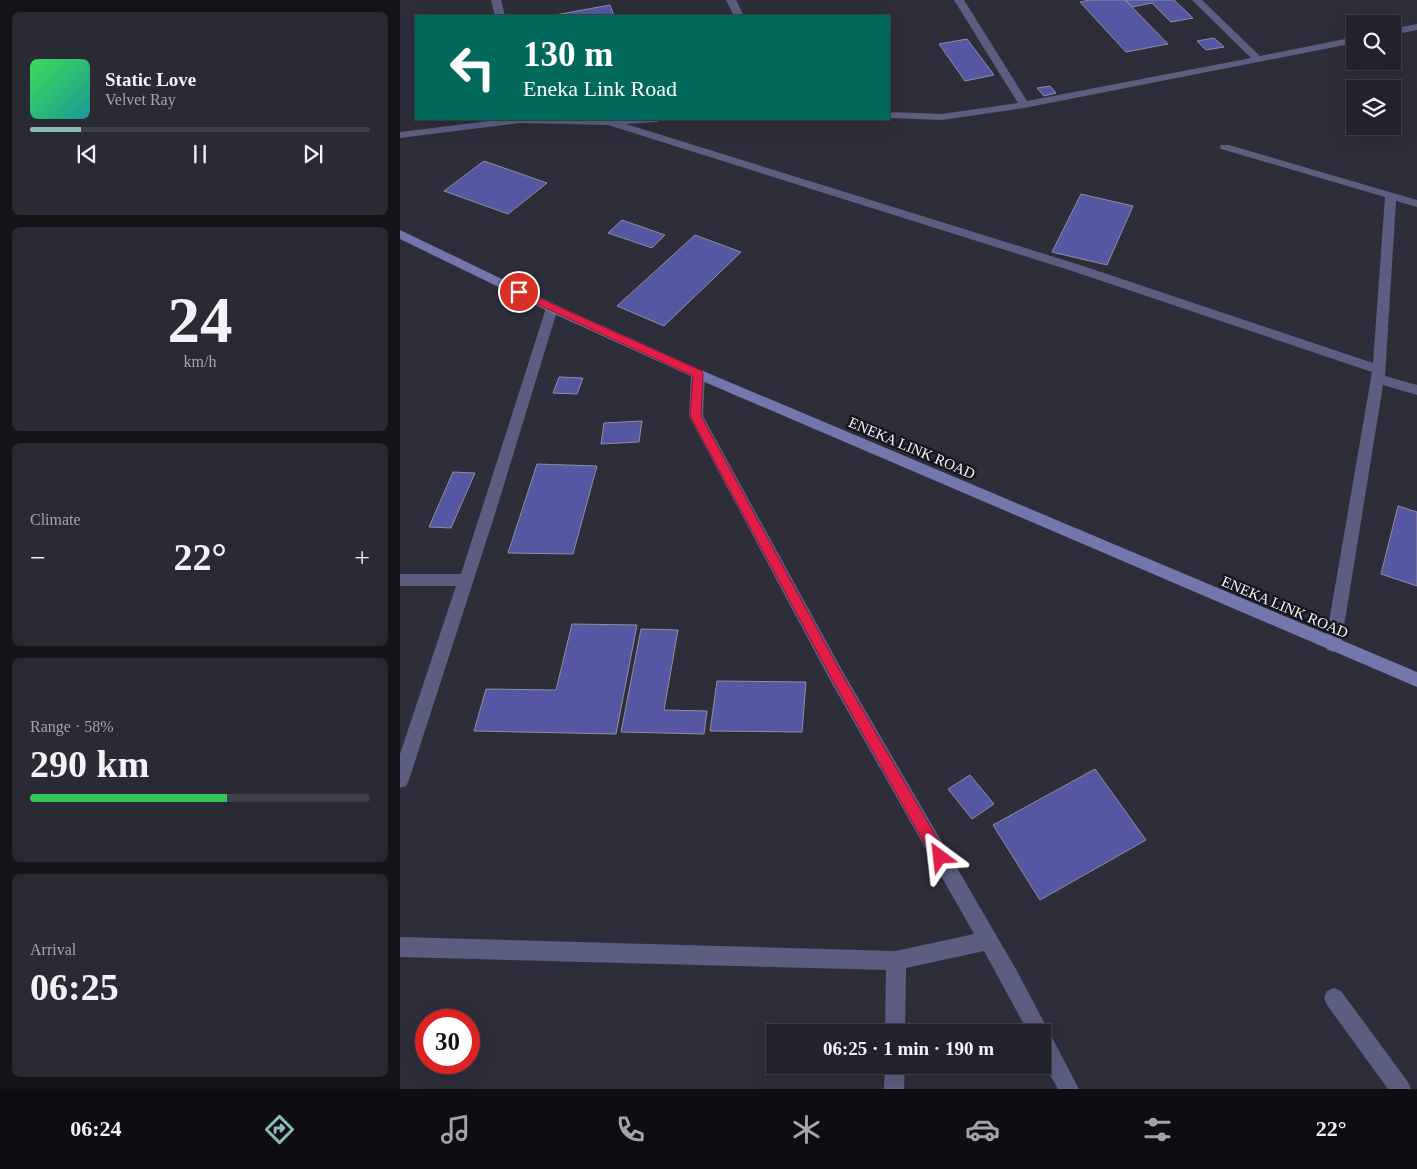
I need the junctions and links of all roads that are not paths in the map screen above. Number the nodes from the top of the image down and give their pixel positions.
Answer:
1 (496, 0) edge
2 (731, 0) edge
3 (960, 0) edge
4 (1197, 0) edge
5 (500, 15) edge
6 (738, 15) edge
7 (1417, 27) edge
8 (1401, 30) edge
9 (1346, 42) edge
10 (1259, 60) junction
11 (1024, 105) junction
12 (890, 115) edge
13 (512, 120) edge
14 (550, 120) edge
15 (641, 120) edge
16 (609, 122) junction
17 (400, 135) edge
18 (1225, 147) dead end
19 (1390, 197) junction
20 (1417, 204) edge
21 (400, 234) edge
22 (552, 308) junction
23 (698, 374) junction
24 (1378, 375) junction
25 (1417, 390) edge
26 (400, 580) edge
27 (466, 580) junction
28 (1333, 645) junction
29 (1417, 680) edge
30 (400, 780) edge
31 (988, 940) junction
32 (400, 947) edge
33 (896, 961) junction
34 (1334, 998) dead end
35 (895, 1024) edge
36 (1035, 1024) edge
37 (1051, 1056) edge
38 (894, 1074) edge
39 (894, 1089) edge
40 (1069, 1089) edge
41 (1401, 1089) edge

1 - 5 street
2 - 6 street
3 - 11 street
4 - 10 street
7 - 8 street
9 - 10 street
10 - 11 street
11 - 12 street
13 - 17 street
14 - 16 street
15 - 16 street
16 - 24 street
18 - 19 street
19 - 20 street
19 - 24 street
21 - 22 street, ENEKA LINK ROAD
22 - 23 street, ENEKA LINK ROAD
22 - 27 street
23 - 28 street, ENEKA LINK ROAD
23 - 31 street
24 - 25 street
24 - 28 street
26 - 27 street
27 - 30 street
28 - 29 street, ENEKA LINK ROAD
31 - 33 street
31 - 36 street
32 - 33 street
33 - 35 street
34 - 41 street
37 - 40 street
38 - 39 street

